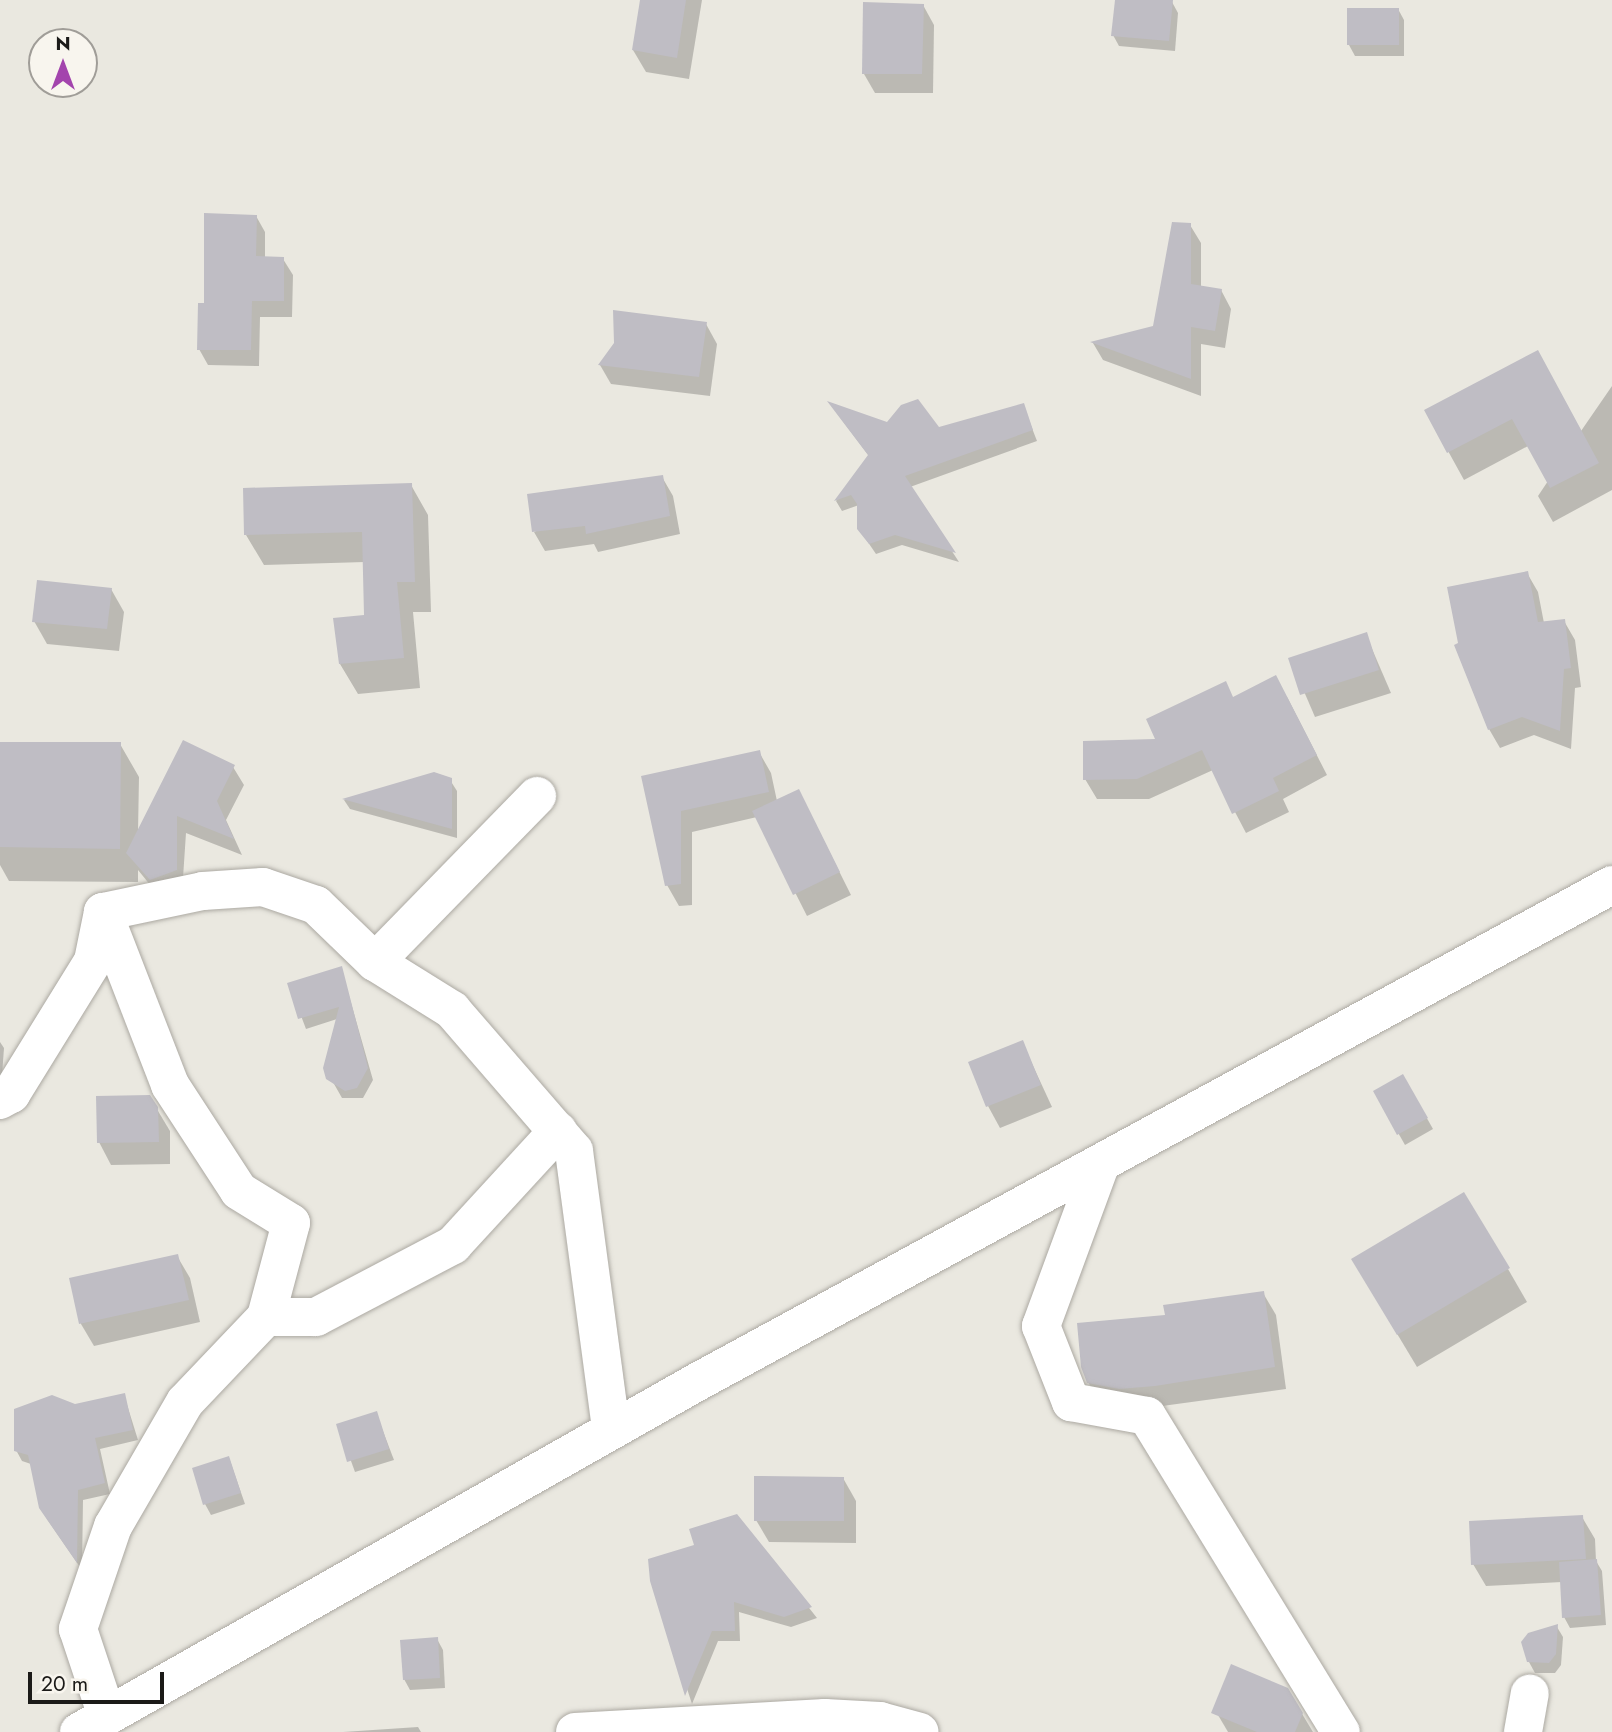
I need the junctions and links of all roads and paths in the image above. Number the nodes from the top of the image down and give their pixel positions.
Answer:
1 (537, 796) dead end
2 (1612, 885) edge
3 (103, 912) junction
4 (375, 962) junction
5 (0, 1100) edge
6 (558, 1131) junction
7 (1101, 1163) junction
8 (266, 1317) junction
9 (611, 1430) junction
10 (1530, 1694) dead end
11 (93, 1724) edge
12 (575, 1732) edge
13 (920, 1732) edge
14 (1342, 1732) edge
15 (1523, 1732) edge

1 - 4 street
2 - 7 street
3 - 4 street
3 - 5 street
3 - 8 street
4 - 6 street
6 - 8 street
6 - 9 street
7 - 9 street
7 - 14 street
8 - 11 street
9 - 11 street
10 - 15 street
12 - 13 street

